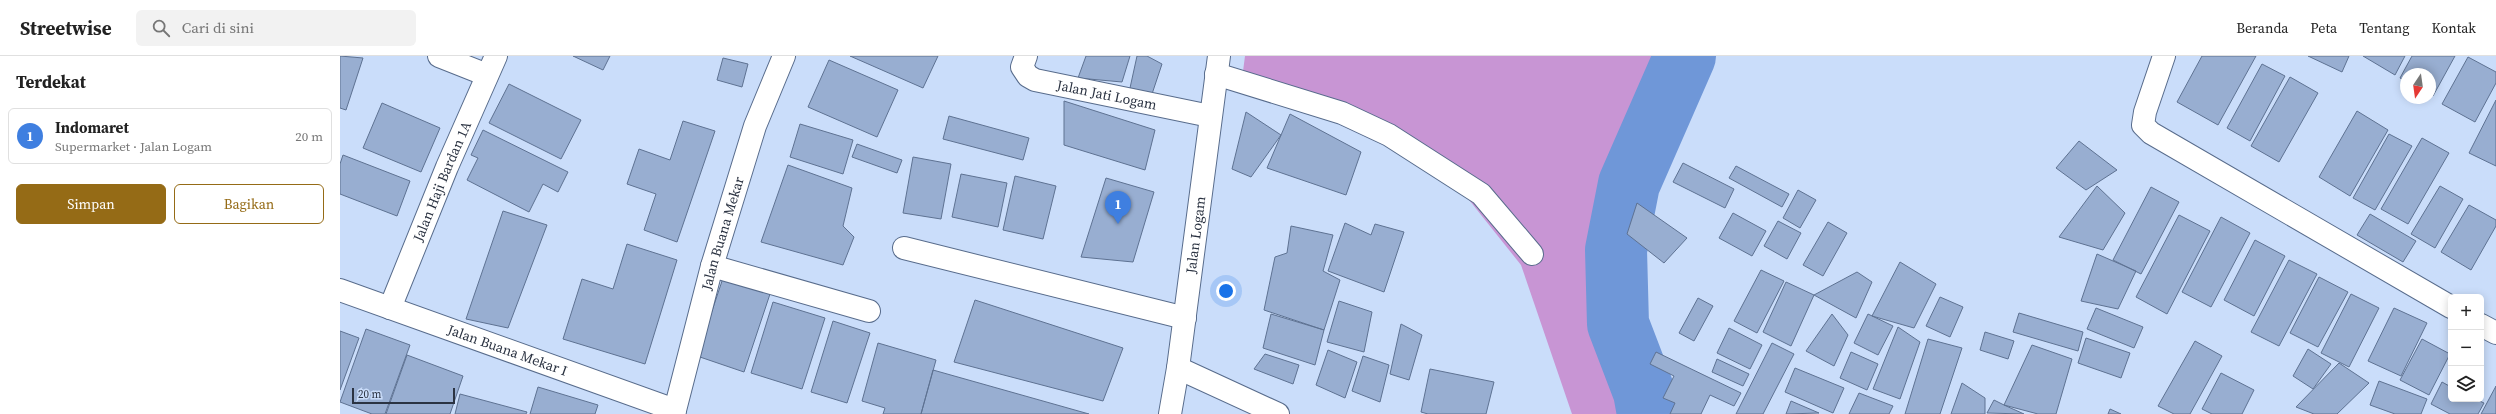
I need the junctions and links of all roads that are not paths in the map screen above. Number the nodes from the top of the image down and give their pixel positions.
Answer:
1 (439, 56) edge
2 (784, 56) edge
3 (1026, 56) edge
4 (2164, 56) edge
5 (1217, 65) edge
6 (492, 66) edge
7 (1210, 116) junction
8 (904, 248) dead end
9 (1532, 254) dead end
10 (712, 266) junction
11 (340, 290) edge
12 (2448, 305) edge
13 (390, 308) junction
14 (869, 311) dead end
15 (1185, 318) junction
16 (2484, 327) edge
17 (2496, 334) edge
18 (1178, 368) junction
19 (674, 412) edge
20 (1170, 414) edge
21 (1278, 414) edge

1 - 6 street
2 - 10 street, Jalan Buana Mekar
3 - 7 street, Jalan Jati Logam
4 - 12 street
5 - 7 street, Jalan Logam
5 - 9 street
6 - 13 street, Jalan Haji Bardan 1A
7 - 15 street, Jalan Logam
8 - 15 street
10 - 14 street
10 - 19 street, Jalan Buana Mekar
11 - 13 street, Jalan Buana Mekar I
13 - 19 street, Jalan Buana Mekar I
15 - 18 street, Jalan Logam
16 - 17 street
18 - 20 street, Jalan Logam
18 - 21 street

